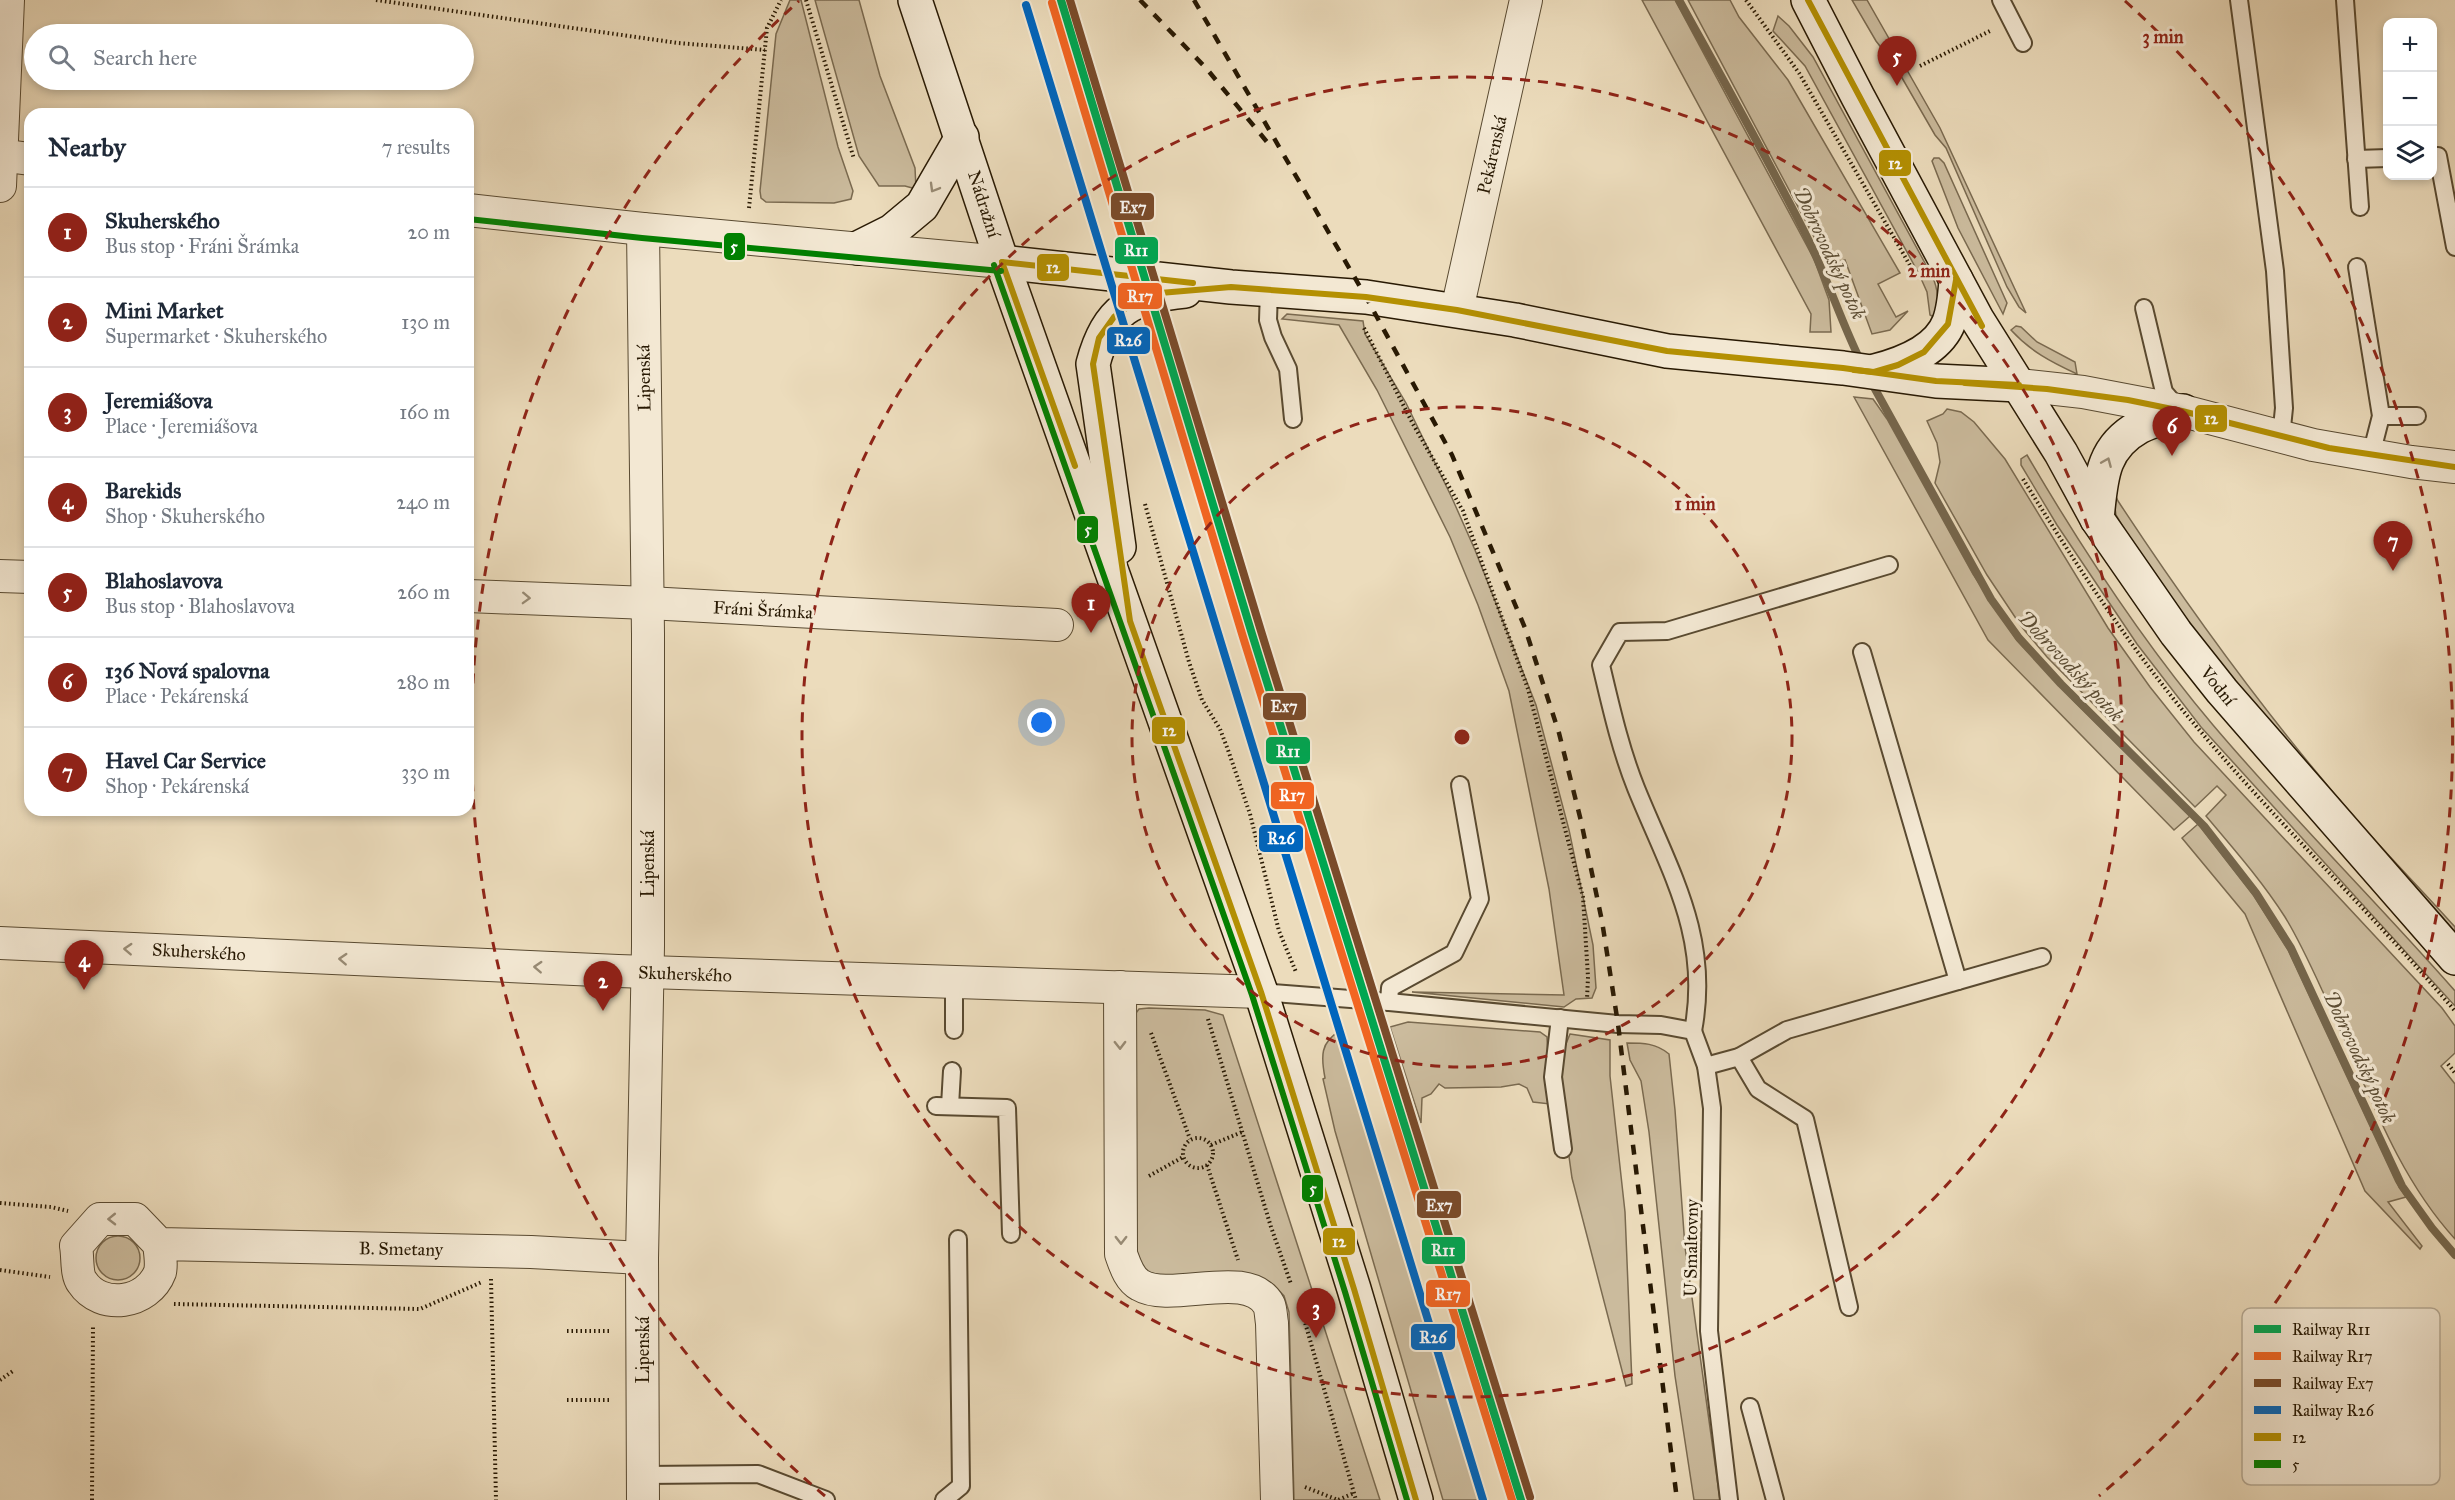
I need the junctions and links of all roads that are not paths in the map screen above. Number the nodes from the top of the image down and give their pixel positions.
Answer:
1 (8, 0) edge
2 (915, 0) edge
3 (1526, 0) edge
4 (1808, 0) edge
5 (2001, 0) edge
6 (2239, 0) edge
7 (2345, 0) edge
8 (2023, 43) dead end
9 (962, 137) junction
10 (2437, 156) edge
11 (2383, 158) edge
12 (2356, 159) junction
13 (8, 164) edge
14 (2360, 207) dead end
15 (474, 211) edge
16 (643, 229) junction
17 (2455, 247) edge
18 (858, 248) junction
19 (1002, 262) junction
20 (2357, 267) dead end
21 (1956, 280) junction
22 (1231, 287) junction
23 (1269, 290) junction
24 (2144, 308) dead end
25 (1457, 310) junction
26 (1881, 370) junction
27 (2019, 385) junction
28 (2183, 411) junction
29 (2381, 416) junction
30 (2417, 416) dead end
31 (1293, 419) dead end
32 (2281, 437) junction
33 (2371, 455) junction
34 (2455, 467) edge
35 (2097, 519) junction
36 (1889, 565) dead end
37 (0, 576) edge
38 (24, 577) edge
39 (474, 596) edge
40 (648, 603) junction
41 (1130, 621) junction
42 (1057, 625) dead end
43 (1862, 652) dead end
44 (1460, 784) dead end
45 (0, 944) edge
46 (2042, 957) dead end
47 (2455, 958) edge
48 (648, 972) junction
49 (1958, 981) junction
50 (954, 982) junction
51 (1134, 987) junction
52 (1261, 993) junction
53 (1389, 1002) junction
54 (1560, 1018) junction
55 (954, 1030) dead end
56 (1694, 1032) junction
57 (1739, 1057) junction
58 (1706, 1066) junction
59 (952, 1071) dead end
60 (1563, 1149) dead end
61 (1011, 1234) dead end
62 (958, 1239) dead end
63 (159, 1244) junction
64 (642, 1258) junction
65 (1849, 1307) dead end
66 (1750, 1407) dead end
67 (643, 1487) edge
68 (826, 1500) edge
69 (944, 1500) edge
70 (1276, 1500) edge
71 (1416, 1500) edge
72 (1729, 1500) edge
73 (1775, 1500) edge

1 - 13 street
2 - 9 main road, Nádražní
3 - 25 street, Pekárenská
4 - 21 main road, Vodní
5 - 8 lane
6 - 32 lane
7 - 12 lane
9 -> 18 main road
9 - 19 main road, Nádražní
10 - 17 lane
11 - 12 lane
12 - 14 lane
15 - 16 street
16 - 18 street
16 - 40 street, Lipenská
18 - 19 street
19 - 22 main road
19 - 41 main road, Nádražní
20 - 29 lane
21 - 26 main road
21 - 27 main road, Vodní
22 - 23 main road
22 - 41 main road
23 - 25 main road
23 - 31 lane
24 - 28 lane
25 - 26 main road
26 - 27 main road
27 - 28 street
27 - 35 main road, Vodní
28 - 32 street
35 -> 28 main road
29 - 30 lane
29 - 33 lane
32 - 33 street
33 - 34 street
35 - 47 main road, Vodní
36 - 56 lane
37 - 38 street
39 -> 40 street, Fráni Šrámka
40 - 42 street, Fráni Šrámka
40 - 48 street, Lipenská
41 - 52 main road, Nádražní
43 - 49 lane
44 - 53 lane
48 -> 45 street, Skuherského
46 - 49 lane
48 - 50 street, Skuherského
48 - 64 street, Lipenská
49 - 57 lane
50 - 51 street, Skuherského
50 - 55 lane
51 - 52 street, Skuherského
51 -> 70 street
52 - 53 lane
52 - 71 main road, Nádražní
53 - 54 lane
54 - 56 lane
54 - 60 lane
56 - 58 lane, U Smaltovny
57 - 58 lane
57 - 65 lane
58 - 72 lane, U Smaltovny
59 - 61 lane
62 - 69 lane
63 -> 63 street
63 - 64 street, B. Smetany
64 - 67 street, Lipenská
66 - 73 lane
67 - 68 lane

